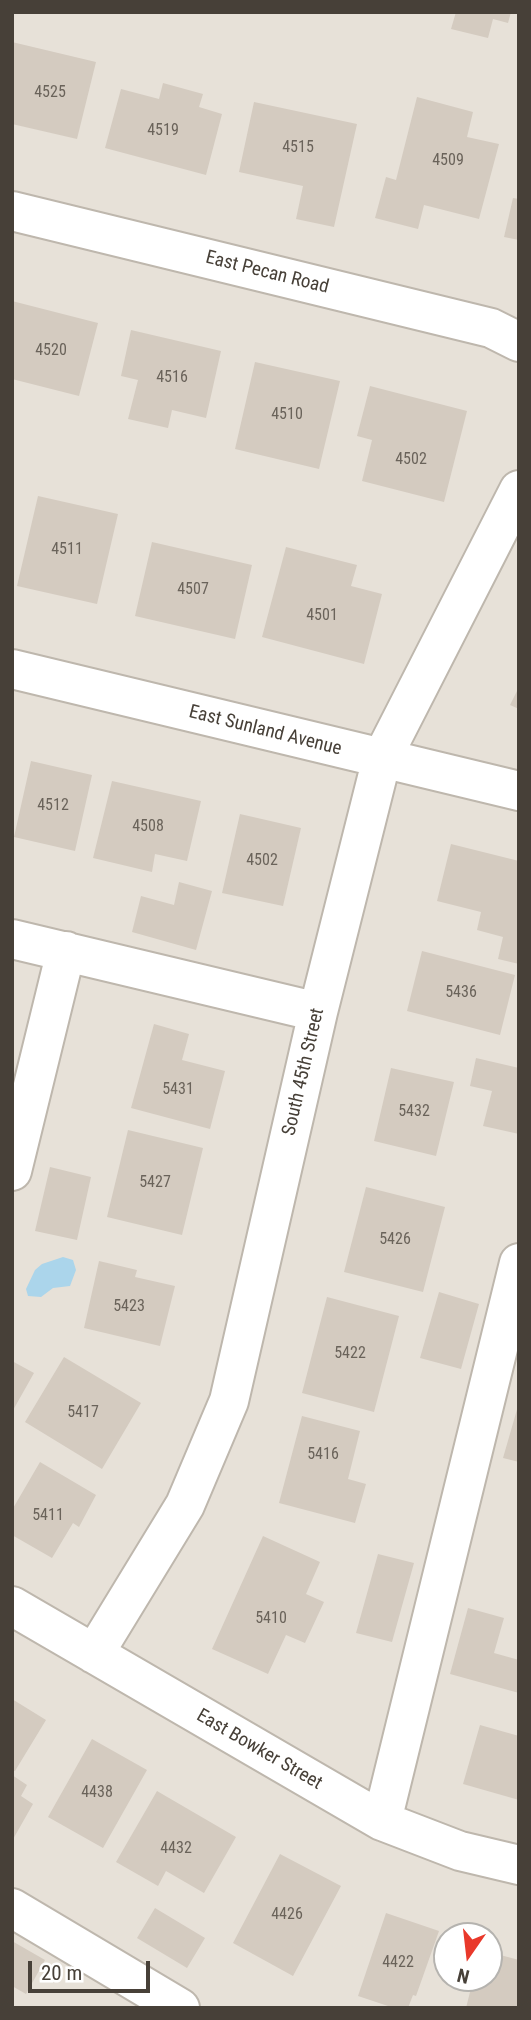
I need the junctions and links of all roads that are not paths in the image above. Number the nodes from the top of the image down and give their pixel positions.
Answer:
1 (12, 211) edge
2 (519, 342) edge
3 (519, 490) edge
4 (12, 669) edge
5 (382, 758) junction
6 (519, 791) edge
7 (12, 939) edge
8 (66, 951) junction
9 (318, 1012) junction
10 (12, 1171) edge
11 (519, 1263) edge
12 (12, 1606) edge
13 (94, 1654) junction
14 (382, 1821) junction
15 (519, 1865) edge
16 (12, 1908) edge
17 (180, 2008) edge

1 - 2 street, East Pecan Road
3 - 5 street, South 45th Street
4 - 5 street, East Sunland Avenue
5 - 6 street, East Sunland Avenue
5 - 9 street, South 45th Street
7 - 8 street
8 - 9 street
8 - 10 street
9 - 13 street, South 45th Street
11 - 14 street
12 - 13 street, East Bowker Street
13 - 14 street, East Bowker Street
14 - 15 street, East Bowker Street
16 - 17 street

